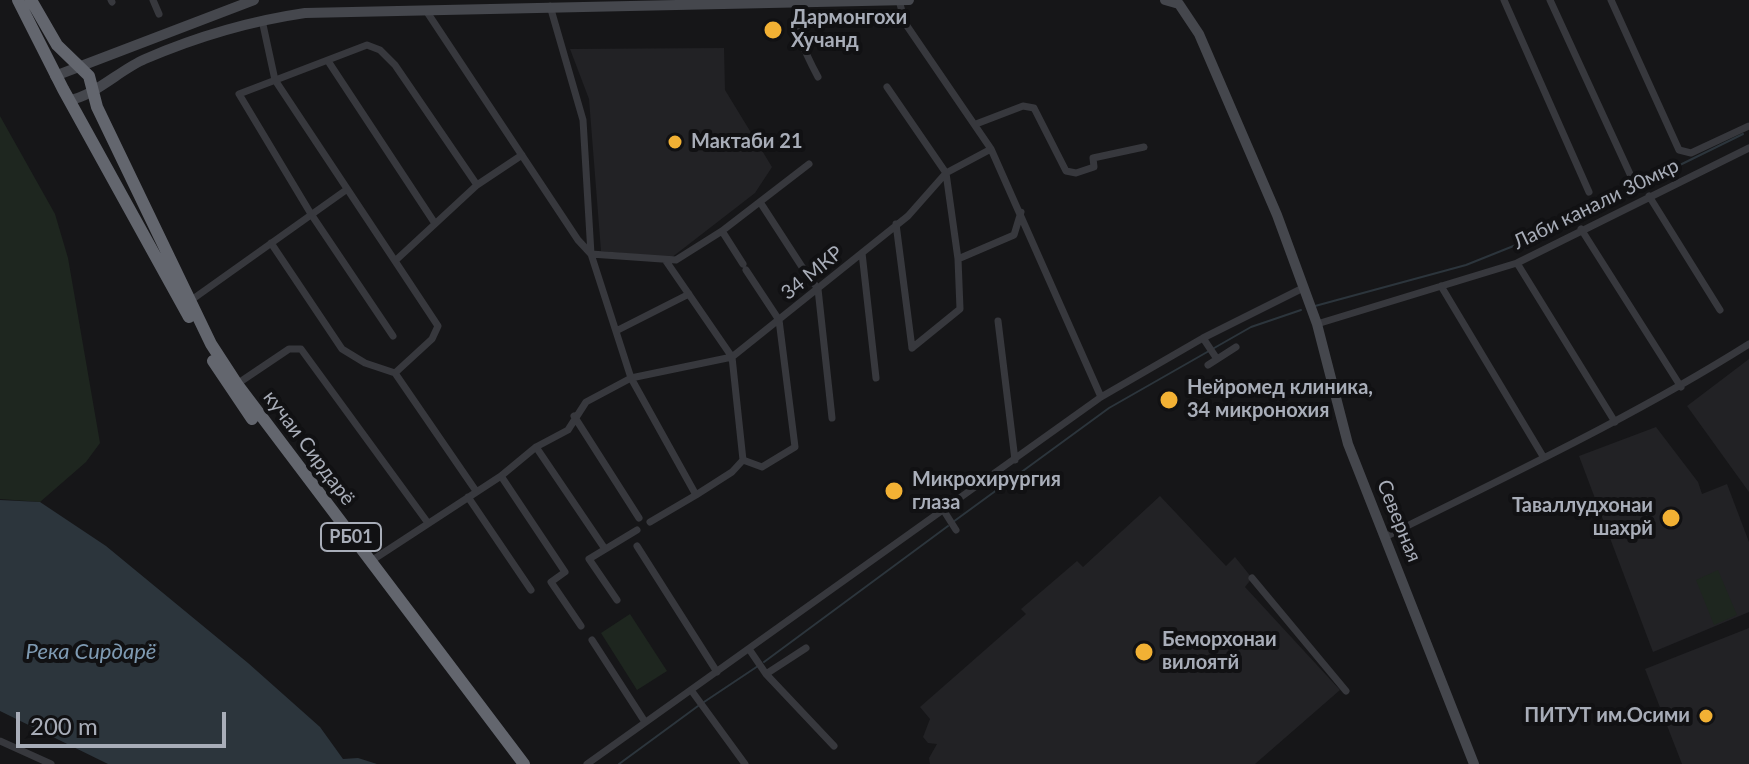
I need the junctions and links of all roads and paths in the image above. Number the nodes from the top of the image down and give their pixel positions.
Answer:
1 (18, 0) edge
2 (33, 0) edge
3 (153, 0) edge
4 (251, 0) edge
5 (899, 0) edge
6 (909, 0) edge
7 (1165, 0) edge
8 (1504, 0) edge
9 (1550, 0) edge
10 (1611, 0) edge
11 (796, 2) edge
12 (1184, 2) edge
13 (550, 3) edge
14 (427, 12) junction
15 (159, 14) dead end
16 (262, 20) junction
17 (328, 61) junction
18 (79, 66) junction
19 (55, 76) junction
20 (818, 77) dead end
21 (275, 80) junction
22 (887, 87) dead end
23 (93, 90) junction
24 (69, 100) junction
25 (976, 124) junction
26 (1749, 126) edge
27 (1144, 147) dead end
28 (991, 149) junction
29 (1748, 151) edge
30 (522, 155) junction
31 (809, 164) dead end
32 (946, 173) junction
33 (1630, 174) dead end
34 (477, 185) junction
35 (346, 190) junction
36 (1589, 192) dead end
37 (1649, 196) junction
38 (760, 202) junction
39 (1021, 212) junction
40 (311, 214) junction
41 (434, 222) junction
42 (896, 224) junction
43 (1581, 229) junction
44 (722, 231) junction
45 (271, 243) junction
46 (862, 253) junction
47 (591, 254) junction
48 (958, 259) junction
49 (395, 261) junction
50 (666, 261) junction
51 (1517, 263) junction
52 (1441, 286) junction
53 (1303, 288) junction
54 (818, 289) junction
55 (689, 294) junction
56 (186, 304) junction
57 (1720, 310) dead end
58 (779, 320) junction
59 (998, 321) dead end
60 (1317, 324) junction
61 (616, 331) junction
62 (393, 336) dead end
63 (1203, 338) junction
64 (1749, 344) edge
65 (1236, 347) dead end
66 (1213, 354) junction
67 (732, 357) junction
68 (1208, 365) dead end
69 (395, 373) junction
70 (631, 378) junction
71 (876, 378) dead end
72 (237, 384) junction
73 (1681, 387) junction
74 (1101, 397) junction
75 (574, 416) junction
76 (832, 418) dead end
77 (1615, 422) junction
78 (536, 447) junction
79 (1544, 458) junction
80 (743, 460) junction
81 (1015, 460) junction
82 (501, 476) junction
83 (472, 494) junction
84 (696, 495) junction
85 (944, 511) junction
86 (639, 518) dead end
87 (650, 522) dead end
88 (428, 523) junction
89 (637, 530) dead end
90 (956, 530) dead end
91 (1387, 536) junction
92 (637, 546) dead end
93 (605, 549) junction
94 (369, 561) junction
95 (1252, 578) dead end
96 (531, 590) dead end
97 (617, 600) dead end
98 (581, 626) dead end
99 (592, 640) dead end
100 (806, 648) dead end
101 (749, 649) junction
102 (717, 672) junction
103 (766, 674) junction
104 (691, 690) junction
105 (1346, 691) dead end
106 (645, 722) junction
107 (0, 741) edge
108 (834, 746) dead end
109 (51, 764) edge
110 (514, 764) edge
111 (524, 764) edge
112 (587, 764) edge
113 (745, 764) edge
114 (1474, 764) edge

1 - 19 highway, РБ01
2 - 18 highway, РБ01
3 - 15 street
4 - 18 main road
5 - 6 main road
5 - 11 main road
5 - 25 street
7 - 12 main road
8 - 36 street
9 - 33 street
10 - 26 street
11 - 13 main road
11 - 20 street
12 - 53 main road, Северная
13 - 14 main road
13 - 47 street
14 - 16 main road
14 - 30 street
16 - 21 street
16 - 23 main road
17 - 21 street
17 - 34 street
17 - 41 street
18 - 19 main road
18 - 23 highway, РБ01
19 - 24 highway, РБ01
21 - 35 street
21 - 40 street
22 - 32 street
23 - 24 main road
23 - 56 highway, РБ01
24 - 56 highway, РБ01
25 - 27 street
25 - 28 street
28 - 32 street, 34 МКР
28 - 39 street
29 - 37 street, Лаби канали 30мкр
30 - 34 street
30 - 47 street
31 - 38 street
32 - 42 street, 34 МКР
32 - 48 street
34 - 41 street
35 - 40 street
35 - 49 street
37 - 43 street, Лаби канали 30мкр
37 - 57 street
38 - 44 street
38 - 54 street
39 - 48 street
39 - 74 street
40 - 45 street
40 - 62 street
41 - 49 street
42 - 46 street, 34 МКР
42 - 48 street
43 - 51 street, Лаби канали 30мкр
43 - 73 street
44 - 50 street
44 - 58 street
45 - 56 street
45 - 69 street
46 - 54 street, 34 МКР
46 - 71 street
47 - 50 street
47 - 61 street
49 - 69 street
50 - 55 street
51 - 52 street, Лаби канали 30мкр
51 - 77 street
52 - 60 street, Лаби канали 30мкр
52 - 79 street
53 - 60 main road, Северная
53 - 63 street
54 - 58 street, 34 МКР
54 - 76 street
55 - 61 street
55 - 67 street
56 - 72 highway, кучаи Сирдарё / РБ01
56 - 110 highway, РБ01
58 - 67 street, 34 МКР
58 - 80 street
59 - 81 street
60 - 91 main road, Северная
61 - 70 street
63 - 66 street
63 - 74 street
64 - 73 street
65 - 66 street
66 - 68 street
67 - 70 street
67 - 80 street
69 - 83 street
70 - 75 street
70 - 84 street
72 - 88 street
72 - 94 highway, кучаи Сирдарё / РБ01
73 - 77 street
74 - 81 street
75 - 78 street
75 - 86 street
77 - 79 street
78 - 82 street
78 - 93 street
79 - 91 street
80 - 84 street
81 - 85 street
82 - 83 street
82 - 98 street
83 - 88 street
83 - 96 street
84 - 87 street
85 - 90 street
85 - 101 street
88 - 94 street
89 - 93 street
91 - 114 main road, Северная
92 - 102 street
93 - 97 street
94 - 111 highway, кучаи Сирдарё / РБ01
95 - 105 street
99 - 106 street
100 - 103 street
101 - 102 street
101 - 103 street
102 - 104 street
103 - 108 street
104 - 106 street
104 - 113 street
106 - 112 street
107 - 109 street

